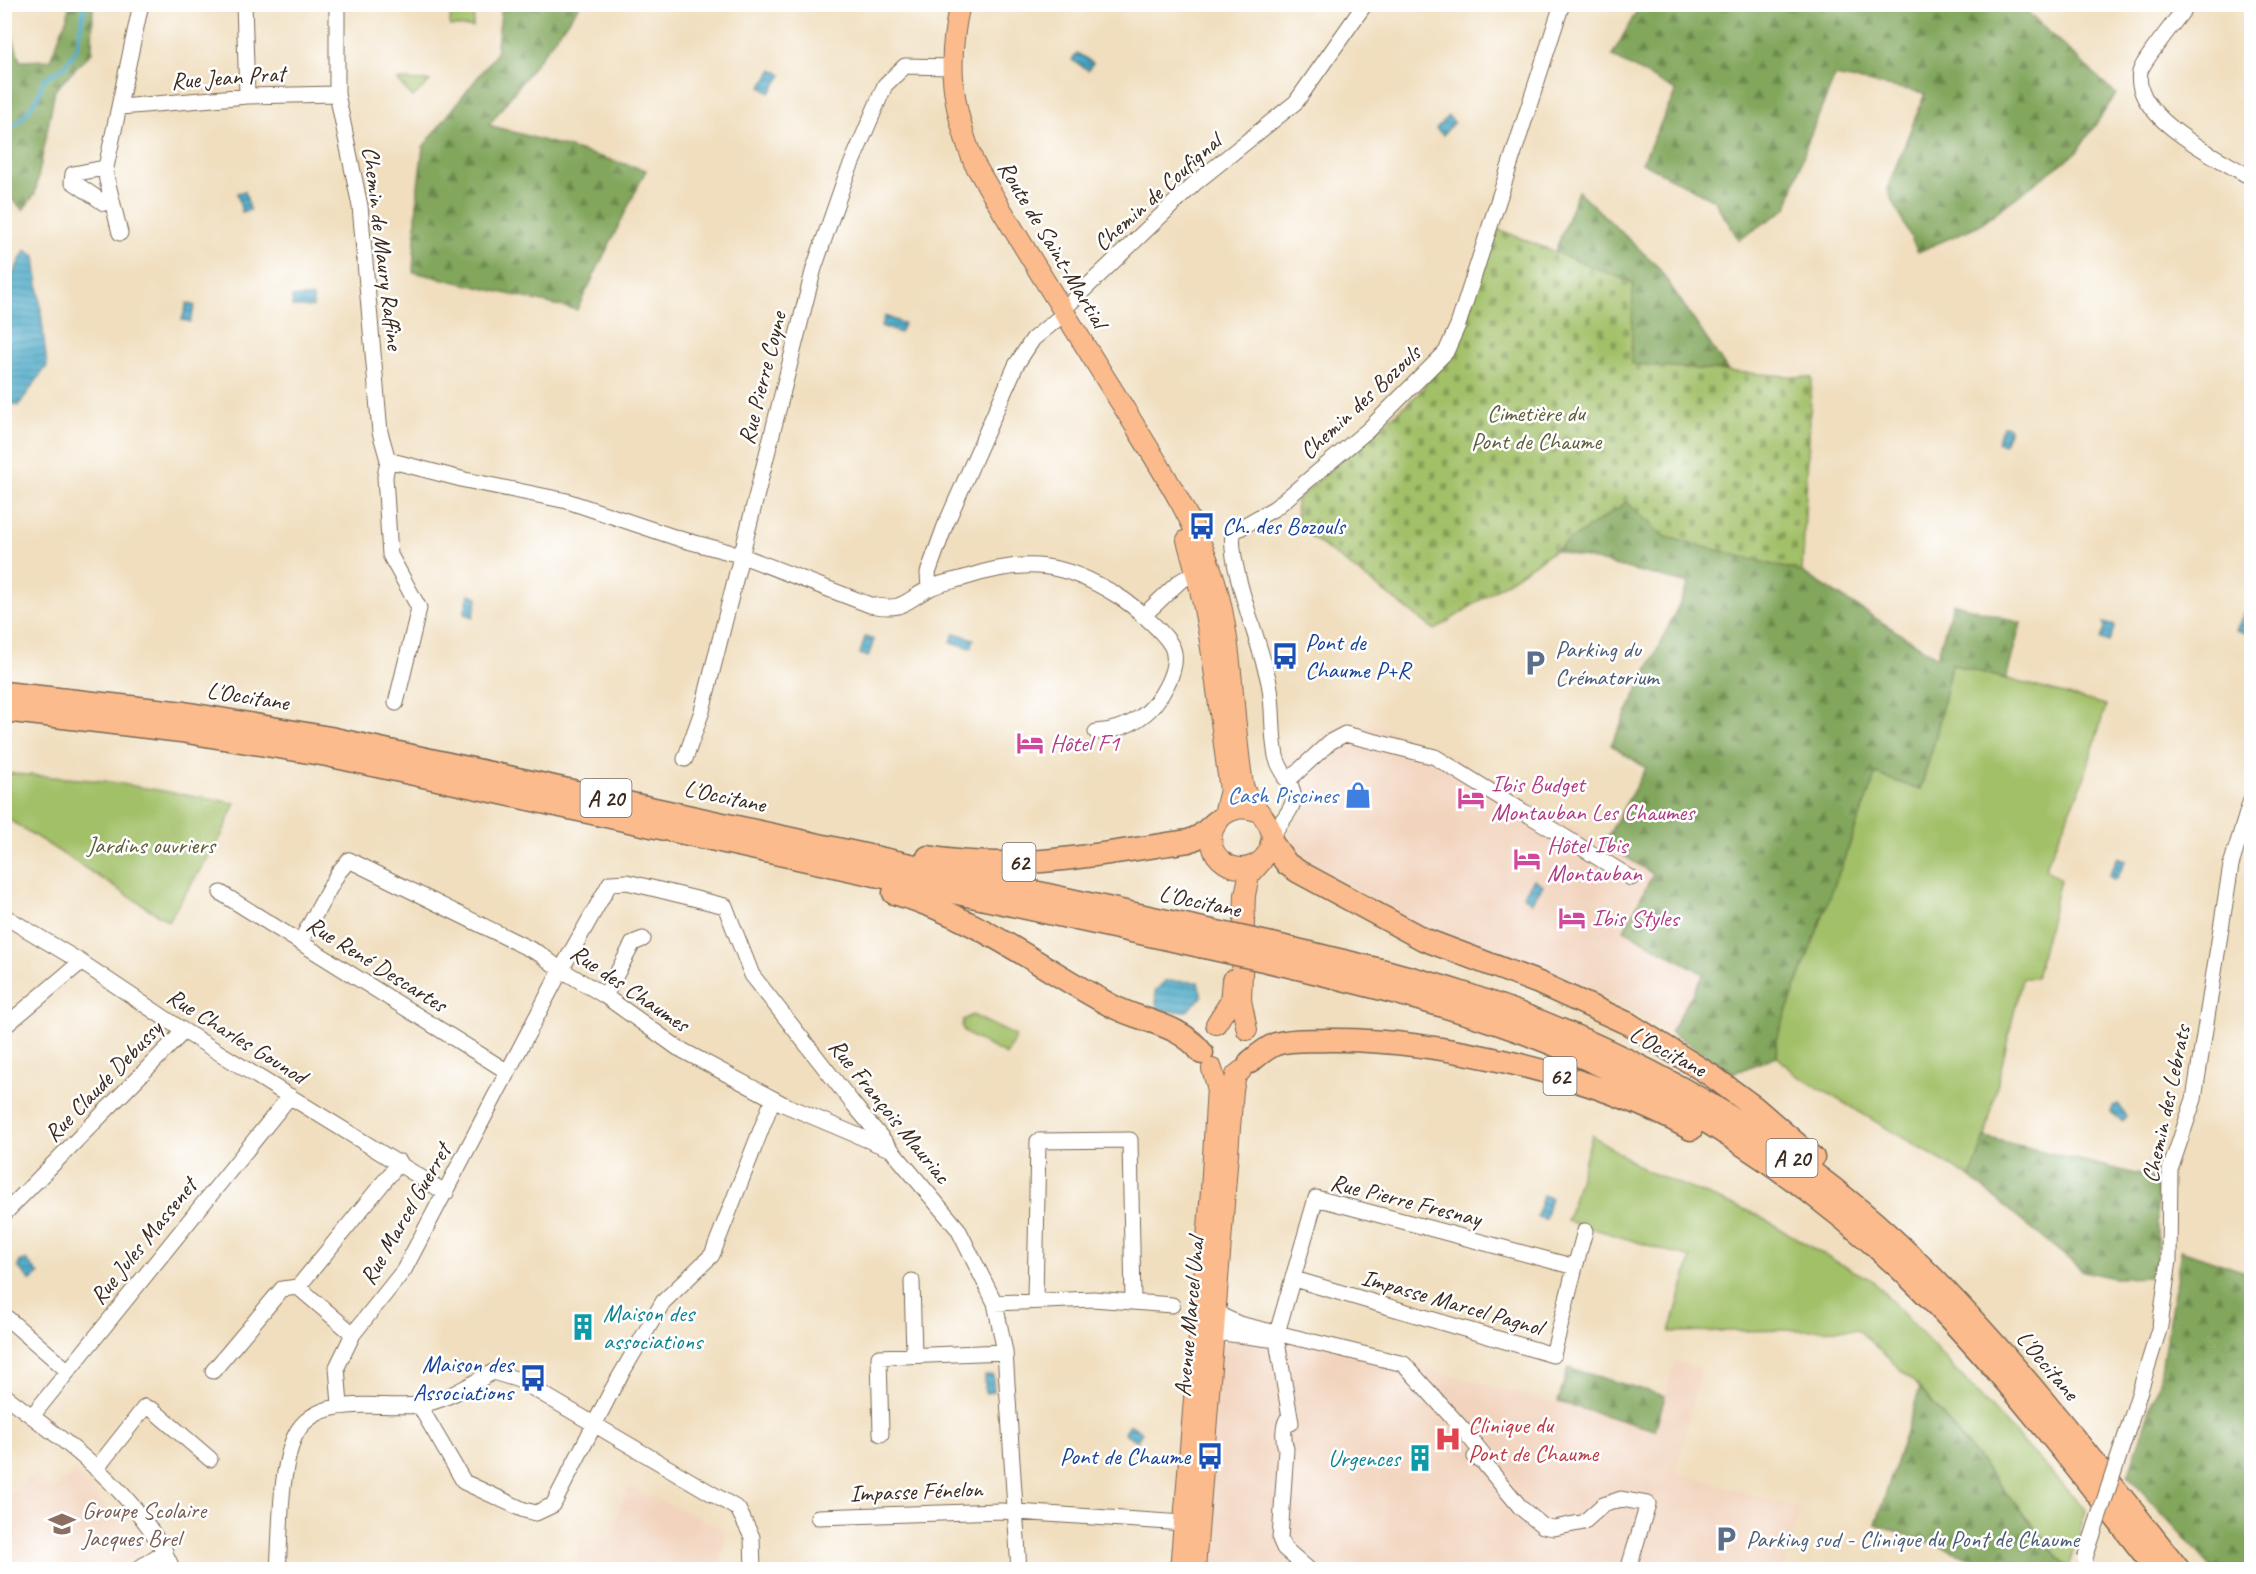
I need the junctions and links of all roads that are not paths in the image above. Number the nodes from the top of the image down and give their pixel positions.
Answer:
1 (141, 4) edge
2 (244, 4) edge
3 (337, 4) edge
4 (960, 4) edge
5 (1365, 4) edge
6 (1562, 4) edge
7 (2188, 4) edge
8 (951, 67) junction
9 (338, 94) junction
10 (247, 96) junction
11 (121, 107) junction
12 (105, 172) junction
13 (2252, 178) edge
14 (111, 198) junction
15 (120, 233) dead end
16 (1064, 311) junction
17 (388, 460) junction
18 (1172, 491) junction
19 (740, 555) junction
20 (1196, 572) junction
21 (929, 589) junction
22 (1171, 593) junction
23 (1203, 599) junction
24 (1143, 616) junction
25 (1228, 655) junction
26 (4, 693) edge
27 (396, 703) dead end
28 (4, 710) edge
29 (1096, 732) dead end
30 (685, 759) dead end
31 (1285, 778) junction
32 (2252, 797) edge
33 (1293, 802) junction
34 (1258, 812) junction
35 (1221, 817) junction
36 (1268, 847) junction
37 (813, 852) junction
38 (1225, 862) junction
39 (1631, 878) dead end
40 (221, 893) dead end
41 (4, 916) edge
42 (643, 939) dead end
43 (300, 942) junction
44 (1270, 953) junction
45 (81, 962) junction
46 (561, 970) junction
47 (605, 996) junction
48 (1216, 1024) junction
49 (4, 1027) edge
50 (1247, 1030) junction
51 (184, 1031) junction
52 (1207, 1061) junction
53 (1245, 1066) junction
54 (508, 1072) junction
55 (290, 1096) junction
56 (773, 1099) junction
57 (889, 1149) junction
58 (400, 1162) junction
59 (1211, 1191) junction
60 (446, 1193) junction
61 (4, 1214) edge
62 (1843, 1219) junction
63 (1585, 1231) dead end
64 (1892, 1238) junction
65 (1575, 1268) junction
66 (1294, 1280) junction
67 (912, 1281) dead end
68 (298, 1287) junction
69 (1035, 1300) junction
70 (1133, 1302) junction
71 (995, 1303) junction
72 (1172, 1305) dead end
73 (1216, 1305) junction
74 (7, 1318) dead end
75 (1217, 1333) junction
76 (353, 1334) junction
77 (1282, 1340) junction
78 (1005, 1352) junction
79 (914, 1355) junction
80 (67, 1370) junction
81 (213, 1371) dead end
82 (4, 1395) edge
83 (340, 1405) junction
84 (419, 1405) junction
85 (32, 1416) junction
86 (595, 1424) junction
87 (881, 1434) dead end
88 (210, 1459) dead end
89 (96, 1469) junction
90 (1016, 1512) junction
91 (818, 1517) dead end
92 (1184, 1523) junction
93 (165, 1551) junction
94 (2083, 1564) edge
95 (136, 1569) edge
96 (172, 1569) edge
97 (279, 1569) edge
98 (753, 1569) edge
99 (1019, 1569) edge
100 (1180, 1569) edge
101 (1192, 1569) edge
102 (1309, 1569) edge
103 (1628, 1569) edge
104 (2157, 1569) edge
105 (2179, 1569) edge

1 - 11 street
2 - 10 street
3 - 9 street, Chemin de Maury Raffine
4 - 8 main road, Route de Saint-Martial
5 - 16 street, Chemin de Coufignal
6 - 31 street, Chemin des Bozouls
7 - 13 street
8 - 16 main road, Route de Saint-Martial
8 - 19 street, Rue Pierre Coyne
9 - 10 street, Rue Jean Prat
9 - 17 street, Chemin de Maury Raffine
10 - 11 street, Rue Jean Prat
11 - 12 street
12 - 14 street
12 - 14 street
14 - 15 street
16 - 18 main road, Route de Saint-Martial
16 - 21 street, Chemin de Coufignal
17 - 19 street
17 - 27 street, Chemin de Maury Raffine
18 - 20 main road, Route de Saint-Martial
18 - 25 main road, Route de Saint-Martial
19 - 21 street
19 - 30 street, Rue Pierre Coyne
20 - 22 street
20 - 23 main road, Route de Saint-Martial
20 - 25 main road
21 - 24 street
22 - 23 street
22 - 24 street
23 - 35 main road, Route de Saint-Martial
24 - 29 street
25 - 34 main road, Route de Saint-Martial
26 - 37 highway, L'Occitane / A 20
28 - 37 highway, L'Occitane / A 20
31 - 33 street, Chemin des Bozouls
31 - 39 street
32 - 94 street, Chemin des Lebrats, bridge
33 - 34 street
33 - 36 street
34 - 35 main road
34 - 36 main road
35 - 37 highway, 62
35 - 38 main road
36 - 38 main road
36 - 50 main road
36 - 64 highway
37 - 44 highway, L'Occitane / A 20, bridge
37 - 52 highway
38 - 48 main road
40 - 43 street, Rue René Descartes
41 - 45 street, Rue Charles Gounod
42 - 47 street
43 - 46 street, Rue des Chaumes
43 - 54 street, Rue René Descartes
44 - 62 highway, L'Occitane / A 20
44 - 64 highway, L'Occitane / A 20
45 - 49 street
45 - 51 street, Rue Charles Gounod
46 - 47 street, Rue des Chaumes
46 - 54 street, Rue Marcel Guerret
46 - 57 street, Rue François Mauriac
47 - 56 street, Rue des Chaumes
48 - 50 main road
48 - 52 main road
50 - 53 main road
51 - 55 street, Rue Charles Gounod
51 - 61 street, Rue Claude Debussy
52 - 53 main road
52 - 59 main road, Avenue Marcel Unal
53 - 62 highway, 62
53 - 73 main road, Avenue Marcel Unal
54 - 60 street, Rue Marcel Guerret
55 - 58 street, Rue Charles Gounod
55 - 80 street, Rue Jules Massenet
56 - 57 street, Rue des Chaumes
56 - 86 street
57 - 71 street, Rue François Mauriac
58 - 60 street, Rue Charles Gounod
58 - 68 street
59 - 75 street
59 - 92 main road, Avenue Marcel Unal
60 - 76 street, Rue Marcel Guerret
62 - 104 highway, L'Occitane / A 20
63 - 65 street
64 - 105 highway, L'Occitane / A 20
65 - 66 street, Rue Pierre Fresnay
65 - 66 street, Impasse Marcel Pagnol
66 - 77 street, Rue Pierre Fresnay
67 - 79 street
68 - 76 street
68 - 81 street
69 - 70 street
69 - 70 street
69 - 71 street
70 - 72 street
71 - 78 street, Rue François Mauriac
73 - 75 main road, Avenue Marcel Unal
73 - 77 street
74 - 80 street
75 - 77 street
75 - 101 main road, Avenue Marcel Unal
76 - 83 street, Rue Marcel Guerret
77 - 102 street
77 - 103 street
78 - 79 street
78 - 90 street, Rue François Mauriac
79 - 87 street
80 - 85 street, Rue Jules Massenet
82 - 85 street
83 - 84 street
83 - 97 street
84 - 86 street
84 - 86 street
85 - 89 street
86 - 98 street
88 - 89 street
89 - 93 street
90 - 91 street, Impasse Fénelon
90 - 92 street, Impasse Fénelon
90 - 99 street, Rue François Mauriac
92 - 100 main road, Avenue Marcel Unal
92 - 101 street
93 - 95 street
93 - 96 street

